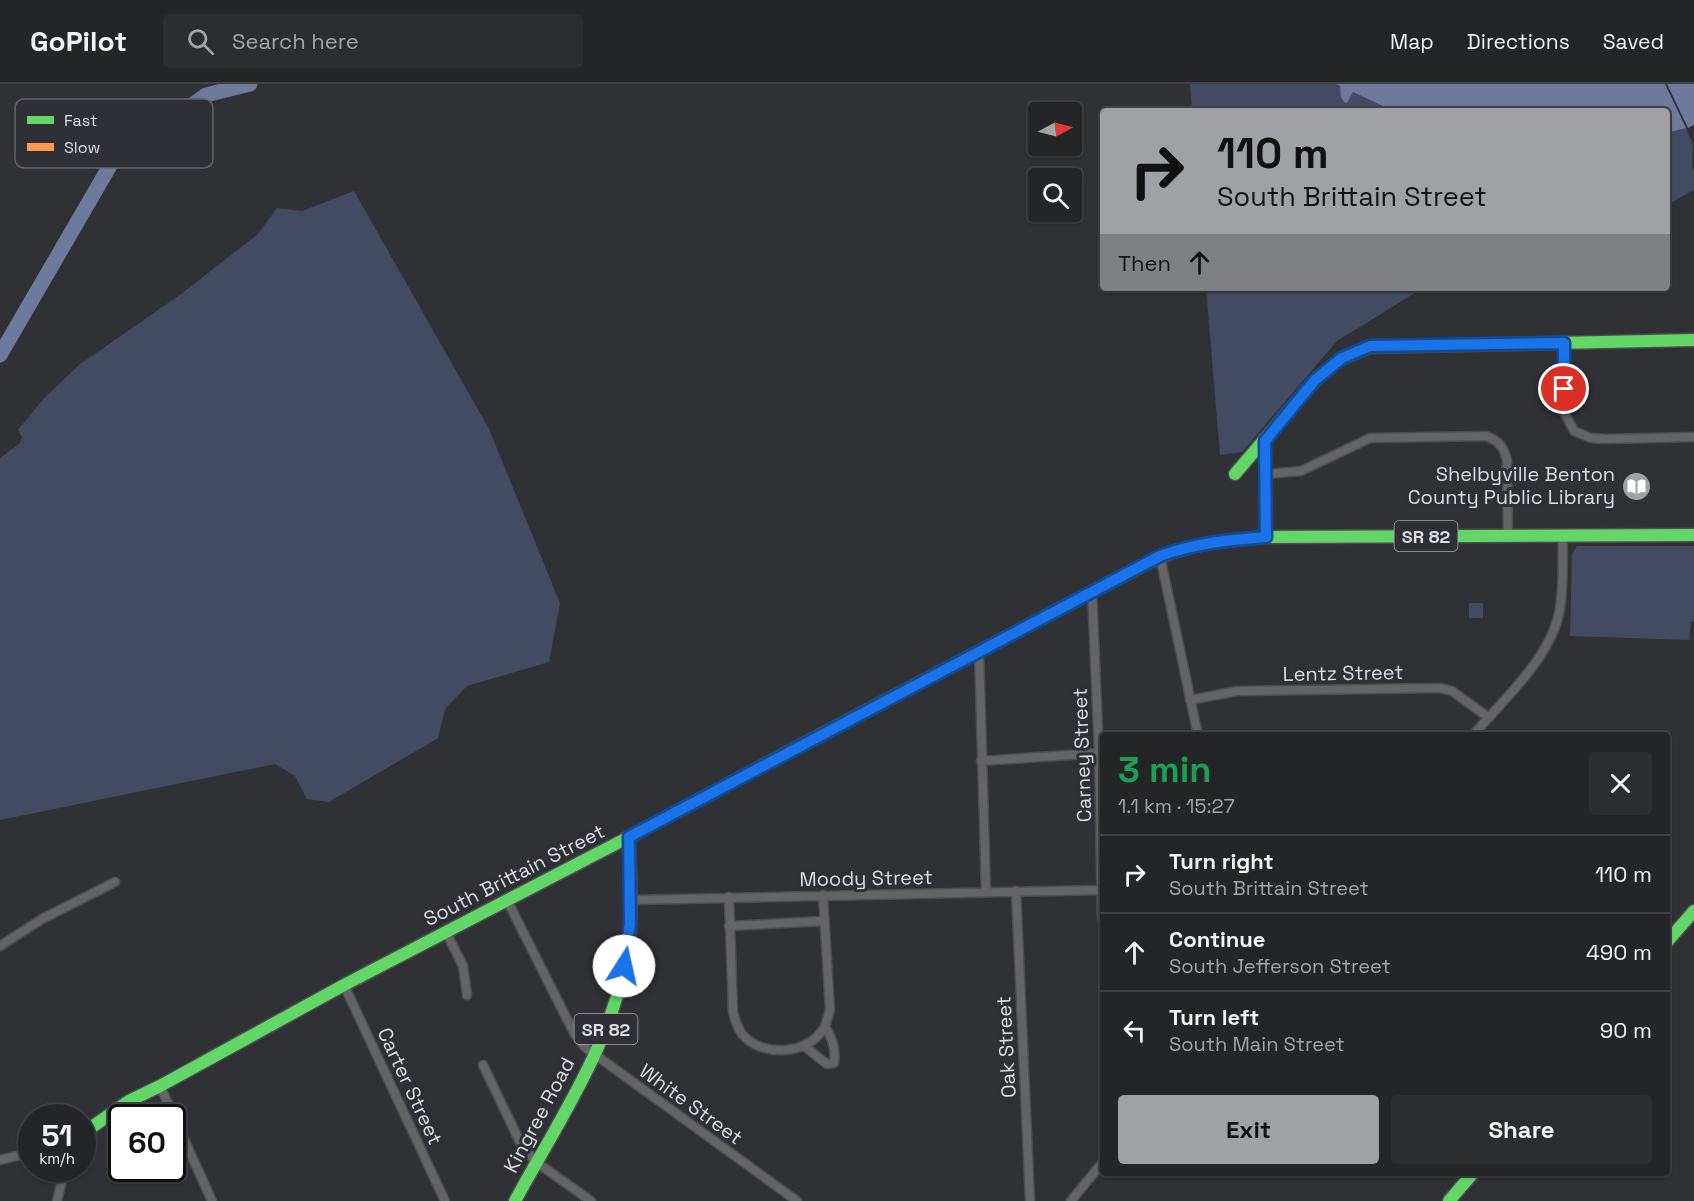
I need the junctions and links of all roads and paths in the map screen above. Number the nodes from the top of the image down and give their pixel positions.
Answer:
1 (1694, 340) edge
2 (1564, 343) junction
3 (1694, 437) edge
4 (1265, 441) junction
5 (1235, 474) dead end
6 (1266, 474) junction
7 (1508, 535) junction
8 (1563, 535) junction
9 (1694, 535) edge
10 (1266, 537) junction
11 (1160, 556) junction
12 (1092, 591) junction
13 (980, 650) junction
14 (1190, 700) junction
15 (1488, 717) junction
16 (1197, 732) edge
17 (1476, 732) edge
18 (1099, 753) junction
19 (981, 760) junction
20 (1100, 799) edge
21 (629, 837) junction
22 (116, 882) dead end
23 (1100, 890) edge
24 (1016, 891) junction
25 (986, 892) junction
26 (823, 895) junction
27 (729, 897) junction
28 (507, 900) junction
29 (631, 900) junction
30 (1694, 910) edge
31 (824, 921) junction
32 (729, 926) junction
33 (446, 932) junction
34 (1670, 938) edge
35 (0, 946) edge
36 (344, 985) junction
37 (467, 995) dead end
38 (825, 1027) junction
39 (804, 1046) junction
40 (594, 1055) junction
41 (483, 1065) dead end
42 (160, 1086) junction
43 (96, 1124) edge
44 (18, 1156) edge
45 (0, 1160) edge
46 (536, 1162) junction
47 (1100, 1165) edge
48 (1470, 1176) edge
49 (62, 1182) edge
50 (57, 1201) edge
51 (212, 1201) edge
52 (445, 1201) edge
53 (515, 1201) edge
54 (591, 1201) edge
55 (797, 1201) edge
56 (1030, 1201) edge
57 (1071, 1201) edge
58 (1449, 1201) edge

1 - 2 main road
2 - 3 street
2 - 4 main road
4 - 5 main road
4 - 6 street
6 - 7 street
6 - 10 street
7 - 8 main road, SR 82
7 - 10 main road, SR 82
8 - 9 main road, SR 82
8 - 15 street
10 - 11 main road, SR 82
11 - 12 main road, South Brittain Street / SR 82
11 - 14 street
12 - 13 main road, South Brittain Street / SR 82
12 - 18 street, Carney Street
13 - 19 street
13 - 21 main road, South Brittain Street / SR 82
14 - 15 street, Lentz Street
14 - 16 street
15 - 17 street
18 - 19 street
18 - 20 street, Carney Street
19 - 25 street
21 - 28 main road, South Brittain Street
21 - 29 main road, Kingree Road / SR 82
22 - 35 street
23 - 24 street, Moody Street
24 - 25 street, Moody Street
24 - 56 street, Oak Street
25 - 26 street, Moody Street
26 - 27 street, Moody Street
26 - 31 street
27 - 29 street, Moody Street
27 - 32 street
28 - 33 main road, South Brittain Street
28 - 40 street, White Street
29 - 40 main road, Kingree Road / SR 82
30 - 34 main road
31 - 32 street
31 - 38 street
32 - 39 street
33 - 36 main road, South Brittain Street
33 - 37 street
36 - 42 main road, South Brittain Street
36 - 52 street, Carter Street
38 - 39 street
38 - 39 street
40 - 46 main road, Kingree Road / SR 82
40 - 55 street, White Street
41 - 46 street
42 - 43 main road, South Brittain Street
42 - 51 street
44 - 45 street
46 - 53 main road, Kingree Road / SR 82
46 - 54 street
47 - 57 street
48 - 58 main road
49 - 50 street

